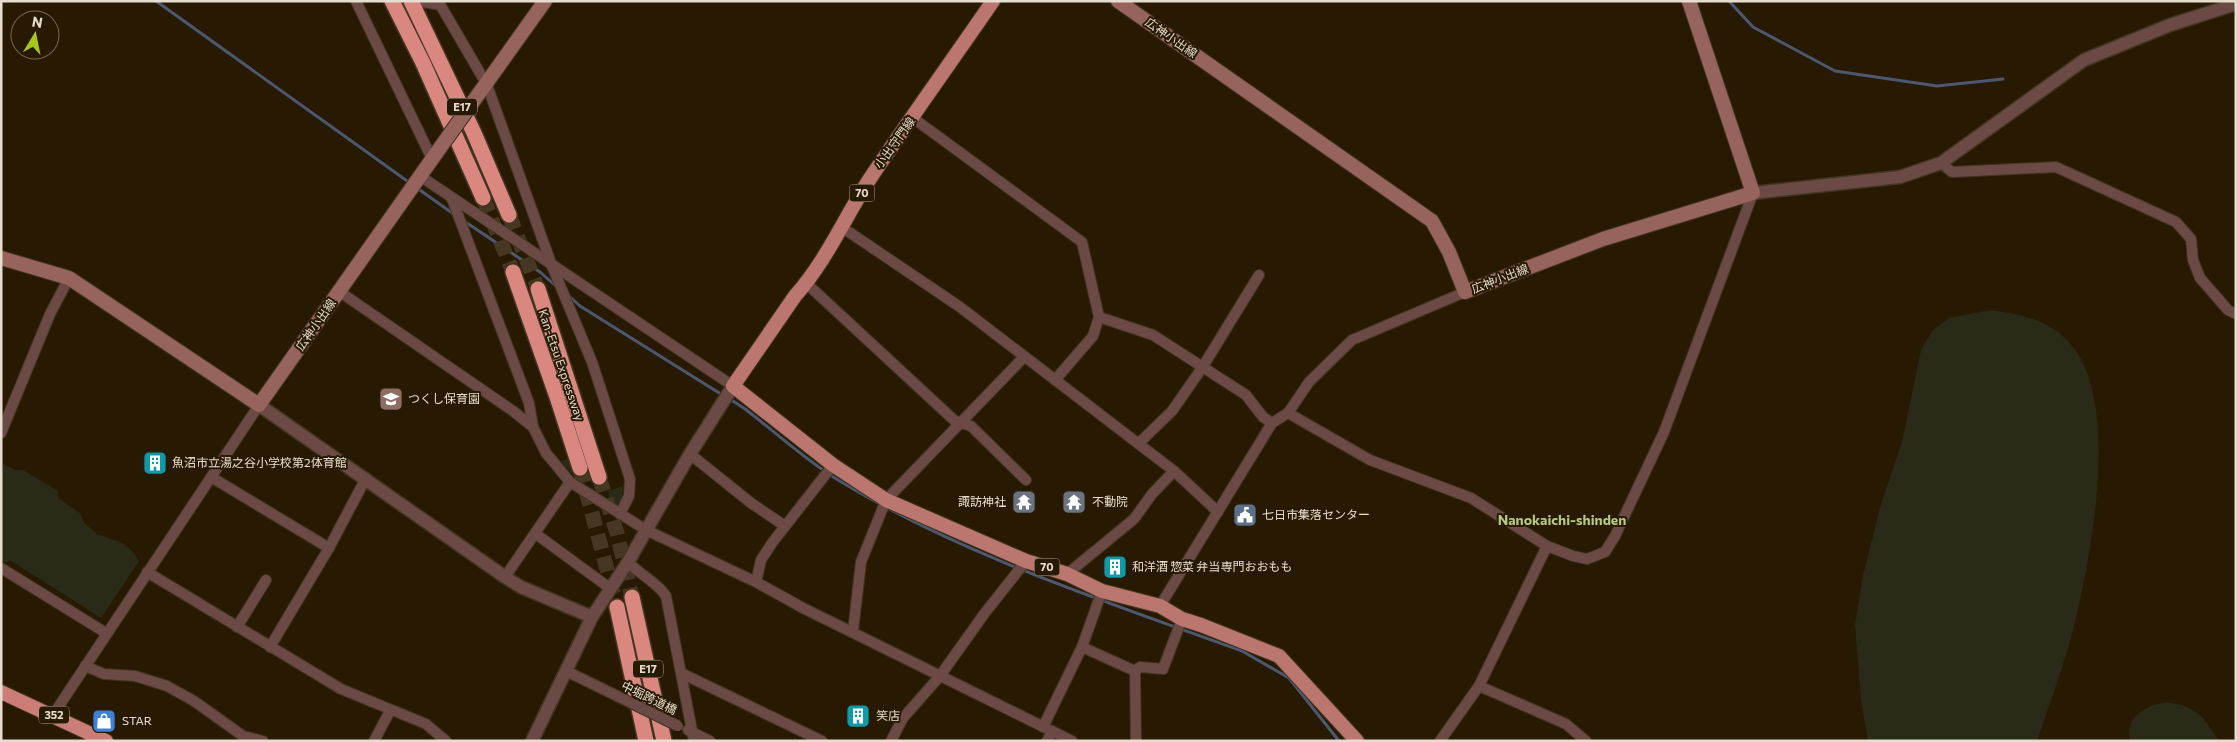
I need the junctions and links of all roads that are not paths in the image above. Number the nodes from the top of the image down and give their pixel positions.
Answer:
1 (356, 1) edge
2 (392, 1) edge
3 (411, 1) edge
4 (418, 1) edge
5 (545, 1) edge
6 (993, 1) edge
7 (1118, 1) edge
8 (1690, 1) edge
9 (438, 4) edge
10 (2236, 4) edge
11 (484, 89) junction
12 (914, 118) junction
13 (434, 155) junction
14 (1941, 162) junction
15 (420, 176) junction
16 (1753, 193) junction
17 (483, 198) tunnel mouth
18 (452, 199) junction
19 (509, 215) tunnel mouth
20 (843, 228) junction
21 (1, 258) edge
22 (552, 266) junction
23 (513, 272) tunnel mouth
24 (1259, 275) dead end
25 (69, 278) junction
26 (806, 283) junction
27 (538, 289) tunnel mouth
28 (340, 292) junction
29 (1465, 292) junction
30 (2236, 314) edge
31 (1100, 317) junction
32 (1024, 357) junction
33 (1202, 368) junction
34 (1055, 380) junction
35 (733, 386) junction
36 (259, 405) junction
37 (1288, 413) junction
38 (962, 422) junction
39 (1272, 423) junction
40 (533, 427) junction
41 (2, 431) edge
42 (1139, 443) junction
43 (690, 454) junction
44 (833, 464) junction
45 (580, 468) tunnel mouth
46 (1174, 471) junction
47 (211, 477) junction
48 (599, 477) tunnel mouth
49 (366, 478) junction
50 (1026, 480) dead end
51 (570, 482) junction
52 (886, 500) junction
53 (1218, 512) junction
54 (620, 514) junction
55 (785, 526) junction
56 (646, 530) junction
57 (536, 534) junction
58 (1547, 546) junction
59 (329, 548) junction
60 (1026, 561) junction
61 (628, 562) junction
62 (1, 568) edge
63 (147, 572) junction
64 (1067, 574) junction
65 (505, 577) junction
66 (266, 580) dead end
67 (756, 582) junction
68 (611, 589) junction
69 (1102, 591) junction
70 (632, 597) tunnel mouth
71 (1160, 606) junction
72 (617, 607) tunnel mouth
73 (592, 617) junction
74 (1182, 619) junction
75 (237, 627) junction
76 (854, 631) junction
77 (106, 633) junction
78 (270, 646) junction
79 (1082, 647) junction
80 (85, 666) junction
81 (566, 671) junction
82 (1135, 672) junction
83 (681, 673) junction
84 (940, 676) junction
85 (1479, 686) junction
86 (1, 692) edge
87 (390, 711) junction
88 (53, 715) junction
89 (1047, 733) edge
90 (693, 736) edge
91 (106, 741) edge
92 (263, 741) edge
93 (374, 741) edge
94 (446, 741) edge
95 (532, 741) edge
96 (646, 741) edge
97 (664, 741) edge
98 (710, 741) edge
99 (822, 741) edge
100 (891, 741) edge
101 (1072, 741) edge
102 (1136, 741) edge
103 (1357, 741) edge
104 (1440, 741) edge
105 (1586, 741) edge

1 - 13 street
2 - 17 highway, E17
3 - 19 highway, E17
4 - 9 street
5 - 11 main road, 広神小出線
6 - 12 main road, 小出守門線 / 70
7 - 29 main road, 広神小出線
8 - 16 main road
9 - 11 street
10 - 14 street
11 - 13 main road, 広神小出線, bridge
11 - 22 street
12 - 20 main road, 小出守門線 / 70
12 - 31 street
13 - 15 main road, 広神小出線
14 - 16 street
14 - 30 street
15 - 18 street
15 - 28 main road, 広神小出線
16 - 29 main road, 広神小出線
16 - 58 street
18 - 22 street
18 - 40 street
20 - 26 main road, 小出守門線 / 70
20 - 32 street
21 - 25 main road
22 - 35 street
22 - 54 street
23 - 45 highway, Kan-Etsu Expressway
24 - 33 street
25 - 36 main road
25 - 41 street
26 - 35 main road, 小出守門線 / 70
26 - 38 street
27 - 48 highway, Kan-Etsu Expressway
28 - 36 main road, 広神小出線
28 - 40 street
29 - 37 street
31 - 33 street
31 - 34 street
32 - 34 street
32 - 38 street
33 - 39 street
33 - 42 street
34 - 42 street
35 - 43 street
35 - 44 main road, 70
36 - 47 street
36 - 49 street
37 - 39 street
37 - 58 street
38 - 50 street
38 - 52 street
39 - 53 street
40 - 51 street
42 - 46 street
43 - 55 street
43 - 56 street
44 - 52 main road, 70
44 - 55 street
46 - 53 street
46 - 64 street
47 - 59 street
47 - 63 street
49 - 59 street
49 - 65 street
51 - 54 street
51 - 57 street
52 - 60 main road, 70
52 - 76 street
53 - 71 street
54 - 56 street
55 - 67 street
56 - 61 street
56 - 67 street
57 - 65 street
57 - 68 street
58 - 85 street
59 - 78 street
60 - 64 main road, 70
60 - 84 street
61 - 68 street
61 - 83 street
62 - 77 street
63 - 75 street
63 - 77 street
64 - 69 main road, 70
65 - 73 street
66 - 75 street
67 - 76 street
68 - 73 street
69 - 71 main road, 70
69 - 79 street
70 - 97 highway, E17
71 - 74 main road, 70
72 - 96 highway, E17
73 - 81 street
74 - 82 street
74 - 103 main road, 70
75 - 78 street
76 - 84 street
77 - 80 street
78 - 87 street
79 - 82 street
79 - 89 street
80 - 88 street
80 - 92 street
81 - 90 street, 中堀跨道橋, bridge
81 - 95 street
82 - 102 street
83 - 90 street
83 - 99 street
84 - 89 street
84 - 100 street
85 - 104 street
85 - 105 street
86 - 88 highway, 352
87 - 93 street
87 - 94 street
88 - 91 highway, 352
89 - 101 street
90 - 98 street, 中堀跨道橋

